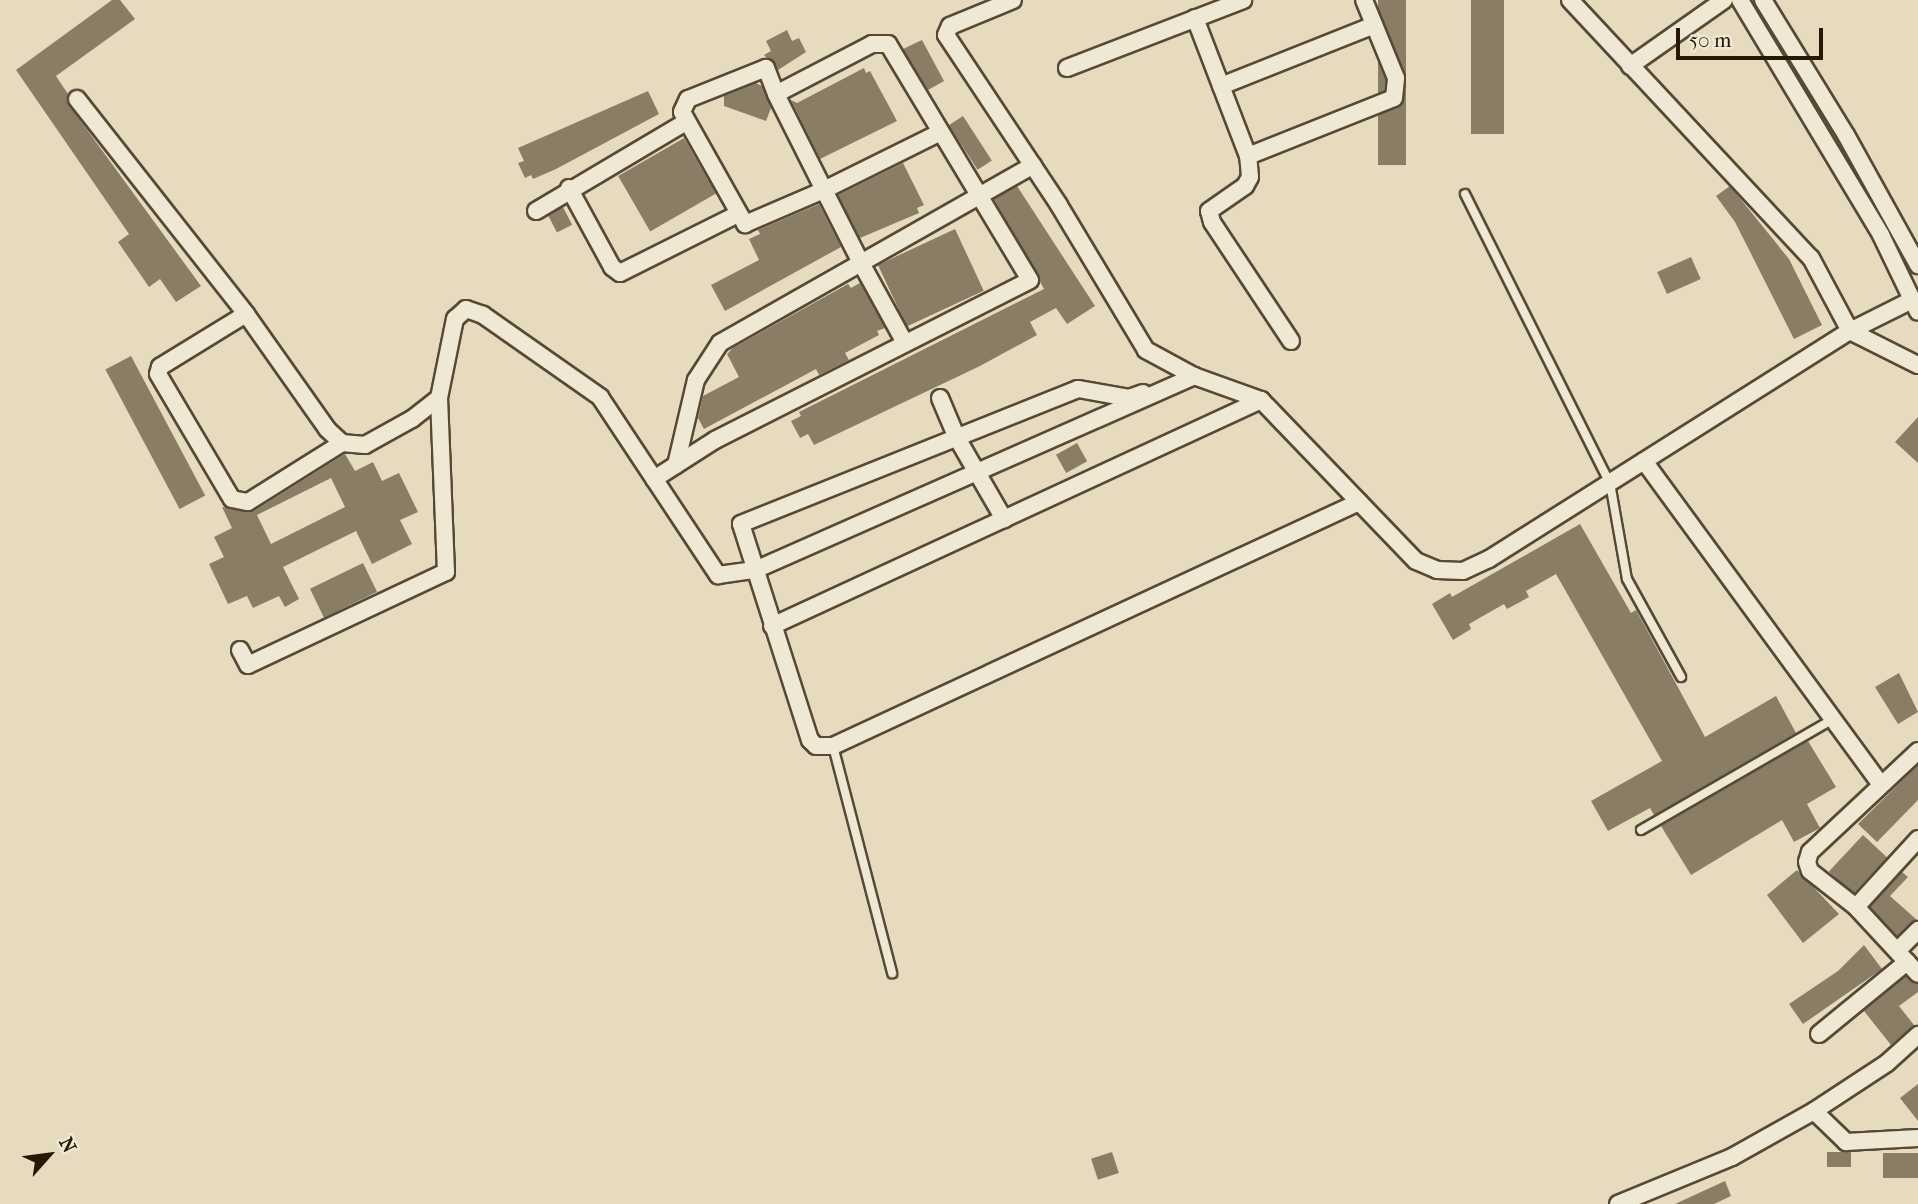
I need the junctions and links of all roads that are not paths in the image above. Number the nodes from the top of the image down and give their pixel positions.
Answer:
1 (1013, 0) edge
2 (1243, 0) edge
3 (1364, 0) edge
4 (1570, 0) edge
5 (1724, 0) edge
6 (1740, 0) edge
7 (1763, 0) edge
8 (1195, 18) junction
9 (1374, 25) junction
10 (1630, 66) junction
11 (1067, 68) dead end
12 (1221, 86) junction
13 (776, 94) junction
14 (77, 99) dead end
15 (686, 122) junction
16 (939, 132) junction
17 (1248, 156) junction
18 (1033, 165) junction
19 (569, 188) junction
20 (824, 190) junction
21 (1465, 194) dead end
22 (976, 197) junction
23 (536, 211) dead end
24 (736, 215) junction
25 (860, 261) junction
26 (1918, 265) edge
27 (1915, 306) edge
28 (246, 314) junction
29 (1850, 331) junction
30 (1291, 341) dead end
31 (905, 343) junction
32 (1918, 365) edge
33 (1194, 376) junction
34 (439, 398) junction
35 (940, 398) dead end
36 (1261, 400) junction
37 (957, 438) junction
38 (342, 443) junction
39 (1644, 461) junction
40 (676, 465) junction
41 (978, 475) junction
42 (654, 479) junction
43 (1610, 482) junction
44 (1359, 502) junction
45 (1004, 519) junction
46 (755, 570) junction
47 (772, 626) junction
48 (240, 650) dead end
49 (1681, 677) dead end
50 (1833, 719) junction
51 (834, 746) junction
52 (1918, 751) edge
53 (1881, 785) junction
54 (1641, 830) dead end
55 (1918, 839) edge
56 (1856, 907) junction
57 (1918, 930) edge
58 (1907, 963) edge
59 (892, 973) dead end
60 (1819, 1034) dead end
61 (1918, 1035) edge
62 (1815, 1111) junction
63 (1918, 1125) edge
64 (1910, 1138) edge
65 (1618, 1204) edge

1 - 18 street
2 - 8 street
3 - 9 street
4 - 10 street
5 - 10 street
6 - 27 street
7 - 26 street
8 - 11 street
8 - 12 street
9 - 12 street
9 - 17 street
10 - 29 street
12 - 17 street
13 - 15 street
13 - 16 street
13 - 20 street
14 - 28 street
15 - 19 street
15 - 24 street
16 - 20 street
16 - 22 street
17 - 30 street
18 - 22 street
18 - 33 street
19 - 23 street
19 - 24 street
20 - 24 street
20 - 25 street
21 - 43 lane
22 - 25 street
22 - 31 street
25 - 31 street
25 - 40 street
27 - 29 street
28 - 38 street
28 - 38 street
29 - 32 street
29 - 39 street
31 - 40 street
33 - 36 street
33 - 37 street
33 - 41 street
34 - 38 street
34 - 42 street
34 - 48 street
35 - 37 street
36 - 44 street
36 - 45 street
37 - 41 street
37 - 46 street
39 - 43 street
39 - 50 street
40 - 42 street
41 - 45 street
41 - 46 street
42 - 46 street
43 - 44 street
43 - 49 lane
44 - 51 street
45 - 47 street
46 - 47 street
47 - 51 street
50 - 53 street
50 - 54 lane
51 - 59 lane
52 - 53 street
53 - 56 street
55 - 56 street
56 - 58 street
57 - 58 street
58 - 60 street
61 - 62 street
62 - 64 street
62 - 65 street
63 - 64 street

